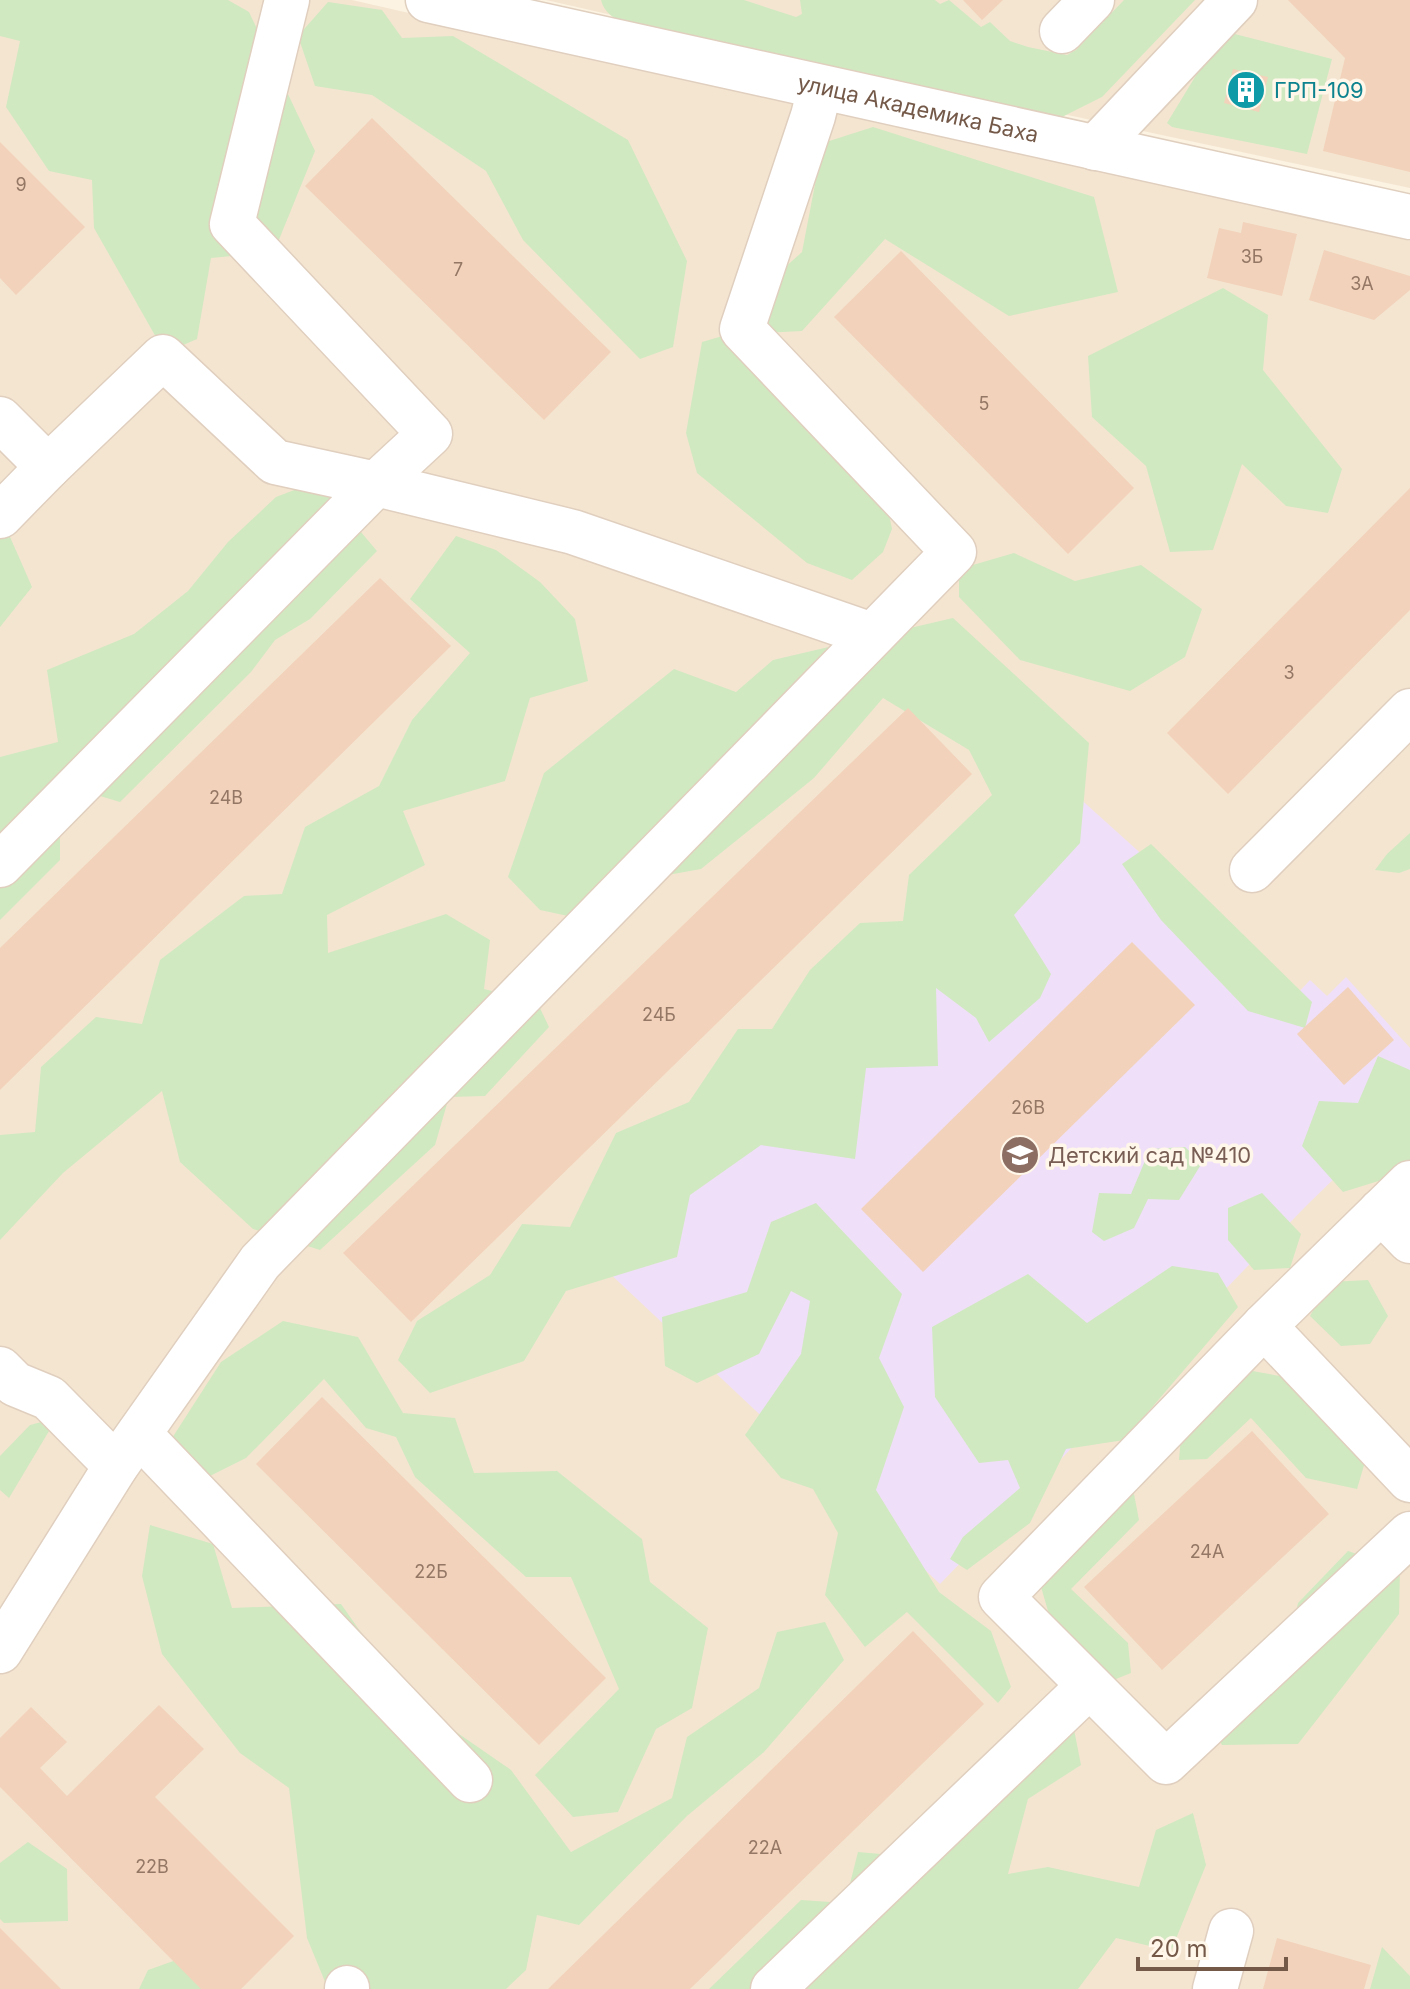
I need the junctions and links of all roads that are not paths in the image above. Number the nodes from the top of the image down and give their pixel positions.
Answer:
1 (287, 0) edge
2 (428, 0) edge
3 (1092, 0) edge
4 (1235, 0) edge
5 (1062, 31) dead end
6 (820, 88) junction
7 (1095, 148) junction
8 (1410, 217) edge
9 (0, 419) edge
10 (48, 467) junction
11 (376, 484) junction
12 (0, 516) edge
13 (872, 635) junction
14 (1410, 711) edge
15 (0, 865) edge
16 (1252, 870) dead end
17 (1400, 1212) edge
18 (1264, 1326) junction
19 (0, 1369) edge
20 (128, 1450) junction
21 (1410, 1480) edge
22 (1410, 1534) edge
23 (0, 1651) edge
24 (1088, 1687) junction
25 (470, 1780) dead end
26 (1231, 1931) dead end
27 (773, 1989) edge
28 (1215, 1989) edge

1 - 11 street
2 - 6 street, улица Академика Баха
3 - 5 street
4 - 7 street
6 - 7 street, улица Академика Баха
6 - 13 street
7 - 8 street, улица Академика Баха
9 - 10 street
10 - 11 street
10 - 12 street
11 - 13 street
11 - 15 street
13 - 20 street
14 - 16 street
17 - 18 street
18 - 21 street
18 - 24 street
19 - 20 street
20 - 23 street
20 - 25 street
22 - 24 street
24 - 27 street
26 - 28 street

